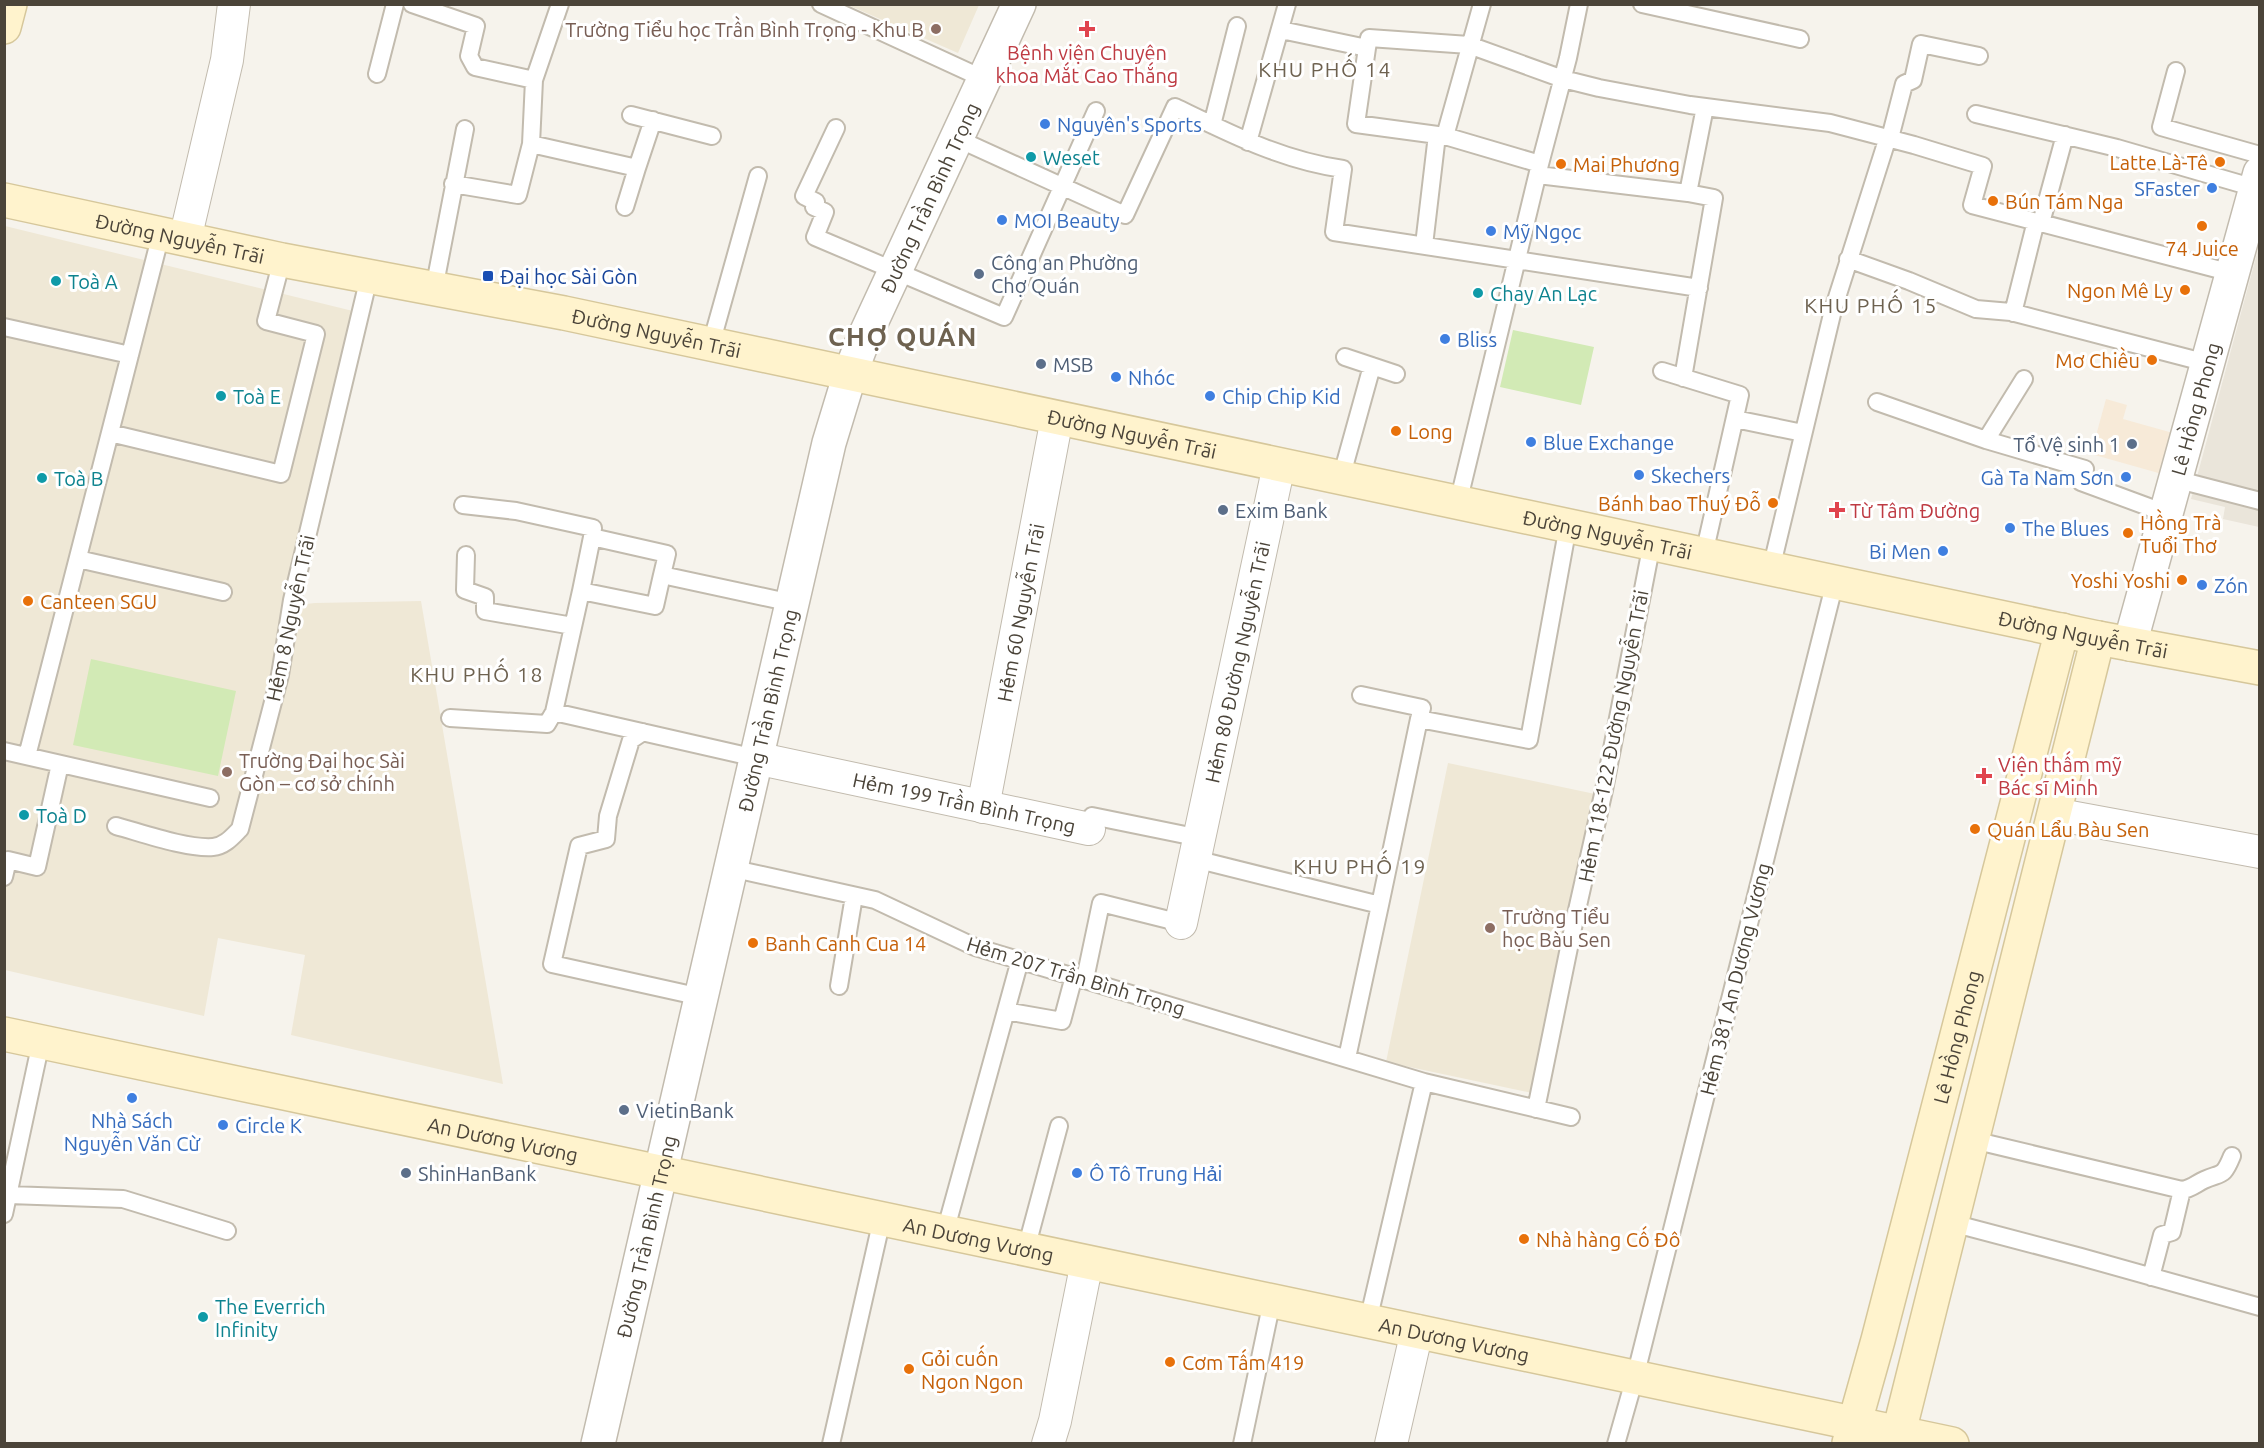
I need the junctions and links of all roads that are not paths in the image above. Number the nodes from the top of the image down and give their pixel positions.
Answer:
1 (10, 4) edge
2 (234, 4) edge
3 (395, 4) edge
4 (411, 4) edge
5 (561, 4) edge
6 (820, 4) edge
7 (1019, 4) edge
8 (1287, 4) edge
9 (1482, 4) edge
10 (1579, 4) edge
11 (1642, 4) edge
12 (1708, 11) edge
13 (1237, 26) dead end
14 (4, 27) edge
15 (1281, 30) junction
16 (1800, 39) dead end
17 (1469, 45) junction
18 (1367, 48) junction
19 (1978, 56) dead end
20 (2176, 71) dead end
21 (377, 74) dead end
22 (984, 79) junction
23 (1563, 79) junction
24 (534, 80) junction
25 (1705, 107) junction
26 (1096, 111) dead end
27 (1976, 114) dead end
28 (631, 115) dead end
29 (653, 120) junction
30 (1212, 125) junction
31 (836, 128) dead end
32 (465, 129) dead end
33 (1441, 135) junction
34 (2065, 135) junction
35 (712, 136) dead end
36 (956, 138) junction
37 (1889, 138) junction
38 (1248, 142) junction
39 (531, 144) junction
40 (2259, 155) edge
41 (638, 168) junction
42 (1539, 169) junction
43 (758, 176) dead end
44 (2257, 181) edge
45 (453, 183) junction
46 (1062, 186) junction
47 (1688, 193) junction
48 (4, 200) edge
49 (625, 207) dead end
50 (2039, 222) junction
51 (173, 237) junction
52 (1424, 245) junction
53 (1517, 259) junction
54 (1848, 259) junction
55 (282, 260) junction
56 (895, 271) junction
57 (2232, 273) junction
58 (369, 277) junction
59 (1699, 288) junction
60 (434, 289) junction
61 (2013, 313) junction
62 (4, 327) edge
63 (711, 344) junction
64 (130, 355) junction
65 (1345, 357) dead end
66 (2207, 363) junction
67 (1372, 366) junction
68 (1662, 371) dead end
69 (850, 374) junction
70 (1396, 374) dead end
71 (1683, 378) junction
72 (2024, 379) dead end
73 (1877, 402) dead end
74 (1057, 418) junction
75 (1735, 419) junction
76 (110, 433) junction
77 (1803, 433) junction
78 (1986, 440) junction
79 (1279, 465) junction
80 (1341, 478) junction
81 (2175, 479) junction
82 (2259, 501) edge
83 (1458, 503) junction
84 (463, 505) dead end
85 (2165, 513) junction
86 (1568, 526) junction
87 (592, 537) junction
88 (1652, 543) junction
89 (1704, 554) junction
90 (466, 555) dead end
91 (78, 559) junction
92 (1771, 569) junction
93 (662, 575) junction
94 (1835, 582) junction
95 (580, 591) junction
96 (223, 592) dead end
97 (792, 603) junction
98 (573, 626) junction
99 (2062, 630) junction
100 (2098, 638) junction
101 (2130, 644) junction
102 (2259, 668) edge
103 (1360, 695) dead end
104 (555, 712) junction
105 (450, 718) dead end
106 (1419, 719) junction
107 (643, 732) junction
108 (4, 751) edge
109 (27, 756) junction
110 (756, 758) junction
111 (60, 764) junction
112 (210, 798) dead end
113 (982, 807) junction
114 (2054, 814) junction
115 (116, 826) dead end
116 (1089, 829) joint
117 (1198, 848) junction
118 (2259, 852) edge
119 (6, 865) edge
120 (730, 868) junction
121 (854, 896) junction
122 (1380, 904) junction
123 (1181, 923) joint
124 (1020, 960) junction
125 (1080, 977) junction
126 (839, 986) dead end
127 (701, 997) junction
128 (1006, 1011) junction
129 (4, 1034) edge
130 (41, 1042) junction
131 (1347, 1058) junction
132 (1424, 1082) junction
133 (1536, 1109) junction
134 (1571, 1117) dead end
135 (1059, 1126) dead end
136 (1972, 1140) junction
137 (2232, 1156) dead end
138 (660, 1172) junction
139 (2182, 1190) junction
140 (9, 1195) junction
141 (4, 1215) edge
142 (882, 1219) junction
143 (1952, 1223) junction
144 (227, 1231) dead end
145 (945, 1232) junction
146 (1026, 1249) junction
147 (1087, 1262) junction
148 (2151, 1276) junction
149 (1272, 1301) junction
150 (2259, 1307) edge
151 (1368, 1321) junction
152 (1417, 1331) junction
153 (1635, 1377) junction
154 (1852, 1433) edge
155 (1898, 1438) edge
156 (598, 1443) edge
157 (831, 1443) edge
158 (1048, 1443) edge
159 (1242, 1443) edge
160 (1391, 1443) edge
161 (1616, 1443) edge
162 (1952, 1443) edge

1 - 14 main road
2 - 51 street
3 - 21 lane
4 - 24 lane
5 - 24 lane
6 - 22 lane
7 - 22 street, Đường Trần Bình Trọng
8 - 15 lane
9 - 17 lane
10 - 23 lane
11 - 12 lane
12 - 16 lane
13 - 30 lane
15 - 18 lane
15 - 38 lane
17 - 18 lane
17 - 23 lane
17 - 33 lane
18 - 33 lane
19 - 37 lane
20 - 40 lane
22 - 36 street, Đường Trần Bình Trọng
23 - 25 lane
23 - 42 lane
24 - 39 lane
25 - 37 lane
25 - 47 lane
26 - 46 lane
27 - 34 lane
28 - 29 lane
29 - 35 lane
29 - 41 lane
30 - 38 lane
30 - 46 lane
31 - 56 lane
32 - 45 lane
33 - 42 lane
33 - 52 lane
34 - 44 lane
34 - 50 lane
36 - 46 lane
36 - 56 street, Đường Trần Bình Trọng
37 - 50 lane
37 - 54 lane
38 - 52 lane
39 - 41 lane
39 - 45 lane
41 - 49 lane
42 - 47 lane
42 - 53 lane
43 - 63 lane
44 - 57 street, Lê Hồng Phong
45 - 60 lane
46 - 56 lane
47 - 59 lane
48 - 51 main road, Đường Nguyễn Trãi
50 - 57 lane
50 - 61 lane
51 - 55 main road, Đường Nguyễn Trãi
51 - 64 lane
52 - 53 lane
53 - 59 lane
53 - 83 lane
54 - 61 lane
54 - 77 lane
55 - 58 main road, Đường Nguyễn Trãi
55 - 76 lane
56 - 69 street, Đường Trần Bình Trọng
57 - 66 street, Lê Hồng Phong
58 - 60 main road, Đường Nguyễn Trãi
58 - 115 lane, Hẻm 8 Nguyễn Trãi
59 - 71 lane
60 - 63 main road, Đường Nguyễn Trãi
61 - 66 lane
62 - 64 lane
63 - 69 main road, Đường Nguyễn Trãi
64 - 76 lane
65 - 67 lane
66 - 81 street, Lê Hồng Phong
67 - 70 lane
67 - 80 lane
68 - 71 lane
69 - 74 main road, Đường Nguyễn Trãi
69 - 97 street, Đường Trần Bình Trọng
71 - 75 lane
72 - 78 lane
73 - 78 lane
74 - 79 main road, Đường Nguyễn Trãi
74 - 113 street, Hẻm 60 Nguyễn Trãi
75 - 77 lane
75 - 89 lane
76 - 91 lane
77 - 92 lane
78 - 85 lane
79 - 80 main road, Đường Nguyễn Trãi
79 - 117 street, Hẻm 80 Đường Nguyễn Trãi
80 - 83 main road, Đường Nguyễn Trãi
81 - 82 lane
81 - 85 street, Lê Hồng Phong
83 - 86 main road, Đường Nguyễn Trãi
84 - 87 lane
85 - 101 street, Lê Hồng Phong
86 - 88 main road, Đường Nguyễn Trãi
86 - 106 lane
87 - 93 lane
87 - 95 lane
88 - 89 main road, Đường Nguyễn Trãi
88 - 133 lane, Hẻm 118-122 Đường Nguyễn Trãi
89 - 92 main road, Đường Nguyễn Trãi
90 - 98 lane
91 - 96 lane
91 - 109 lane
92 - 94 main road, Đường Nguyễn Trãi
93 - 95 lane
93 - 97 lane
94 - 99 main road, Đường Nguyễn Trãi
94 - 153 lane, Hẻm 381 An Dương Vương
95 - 98 lane
97 - 110 street, Đường Trần Bình Trọng
98 - 104 lane
99 - 100 main road, Đường Nguyễn Trãi
99 - 154 main road, Lê Hồng Phong
100 - 101 main road, Đường Nguyễn Trãi
100 - 114 main road, Lê Hồng Phong
101 - 102 main road, Đường Nguyễn Trãi
103 - 106 lane
104 - 105 lane
104 - 107 lane
106 - 122 lane
107 - 110 lane
107 - 127 lane
108 - 109 lane
109 - 111 lane
110 - 113 street, Hẻm 199 Trần Bình Trọng
110 - 120 street, Đường Trần Bình Trọng
111 - 112 lane
111 - 119 lane
113 - 116 street, Hẻm 199 Trần Bình Trọng
114 - 118 street
114 - 136 main road, Lê Hồng Phong
116 - 117 lane, Hẻm 199 Trần Bình Trọng
117 - 122 lane
117 - 123 street, Hẻm 80 Đường Nguyễn Trãi
120 - 121 lane, Hẻm 207 Trần Bình Trọng
120 - 127 street, Đường Trần Bình Trọng
121 - 124 lane, Hẻm 207 Trần Bình Trọng
121 - 126 lane
122 - 131 lane
123 - 125 lane
124 - 125 lane, Hẻm 207 Trần Bình Trọng
124 - 128 lane
125 - 128 lane
125 - 131 lane, Hẻm 207 Trần Bình Trọng
127 - 138 street, Đường Trần Bình Trọng
128 - 145 lane
129 - 130 main road, An Dương Vương
130 - 138 main road, An Dương Vương
130 - 140 lane
131 - 132 lane, Hẻm 207 Trần Bình Trọng
132 - 133 lane, Hẻm 207 Trần Bình Trọng
132 - 151 lane
133 - 134 lane, Hẻm 207 Trần Bình Trọng
135 - 146 lane
136 - 139 lane
136 - 143 main road, Lê Hồng Phong
137 - 139 lane
138 - 142 main road, An Dương Vương
138 - 156 street, Đường Trần Bình Trọng
139 - 148 lane
140 - 141 lane
140 - 144 lane
142 - 145 main road, An Dương Vương
142 - 157 lane
143 - 148 lane
143 - 155 main road, Lê Hồng Phong
145 - 146 main road, An Dương Vương
146 - 147 main road, An Dương Vương
147 - 149 main road, An Dương Vương
147 - 158 street
148 - 150 lane
149 - 151 main road, An Dương Vương
149 - 159 lane
151 - 152 main road, An Dương Vương
152 - 153 main road, An Dương Vương
152 - 160 street
153 - 154 main road, An Dương Vương
153 - 161 lane, Hẻm 381 An Dương Vương
154 - 155 main road, An Dương Vương
155 - 162 main road, An Dương Vương

